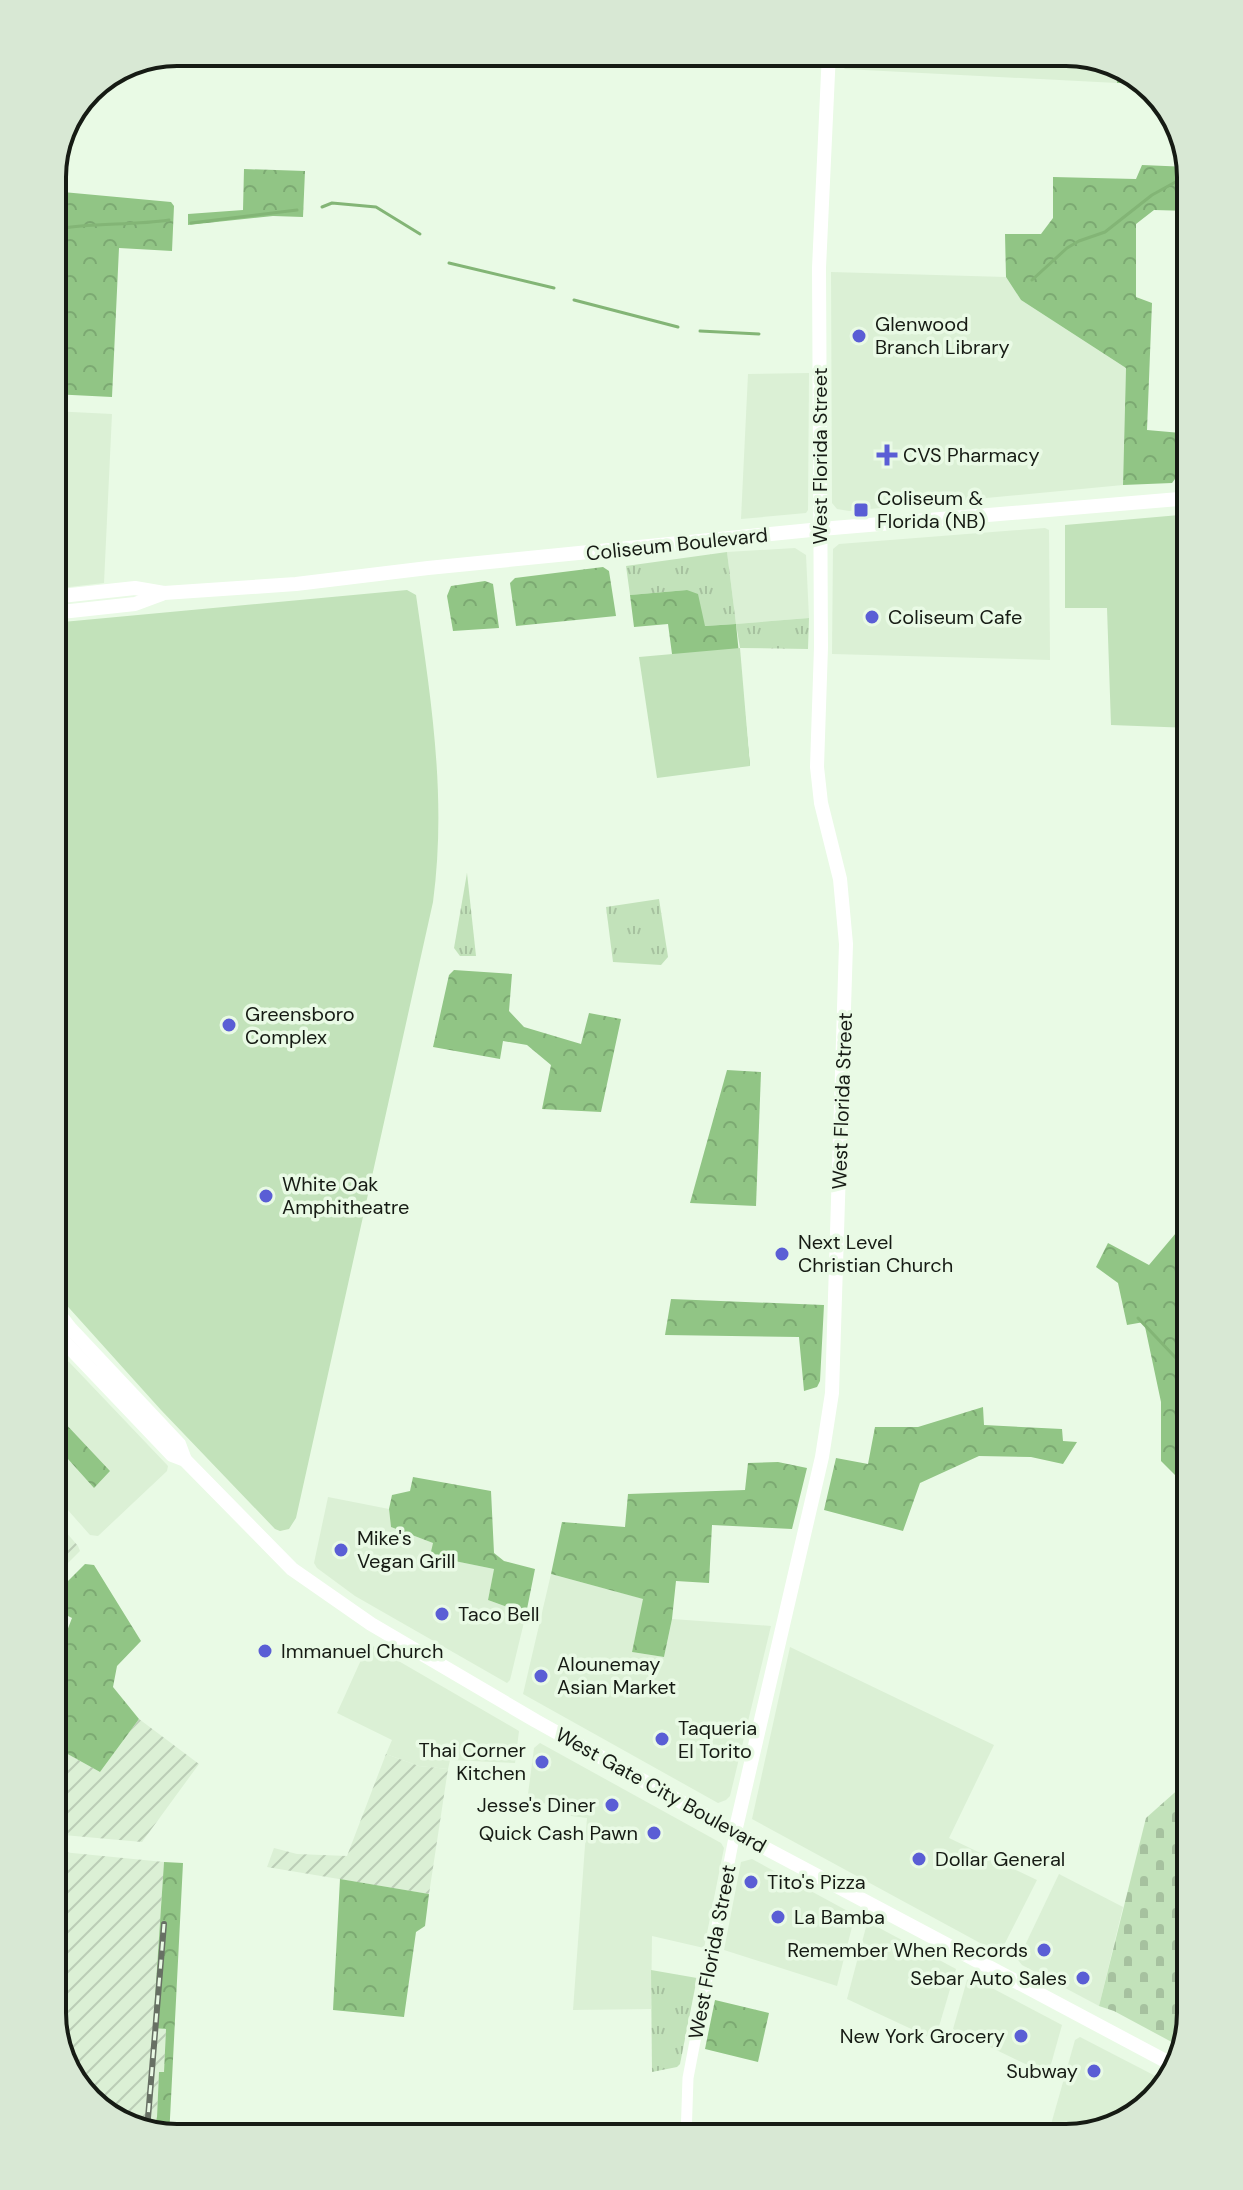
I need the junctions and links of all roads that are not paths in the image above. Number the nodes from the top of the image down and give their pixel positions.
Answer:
1 (828, 66) edge
2 (1177, 499) edge
3 (821, 529) junction
4 (164, 593) junction
5 (66, 595) edge
6 (66, 611) edge
7 (66, 1324) edge
8 (66, 1344) edge
9 (185, 1460) junction
10 (735, 1832) junction
11 (1166, 2061) edge
12 (686, 2124) edge

1 - 3 main road, West Florida Street
2 - 3 main road, Coliseum Boulevard
3 - 4 main road, Coliseum Boulevard
3 - 10 main road, West Florida Street
4 - 5 main road, Coliseum Boulevard
4 - 6 main road, Coliseum Boulevard
7 - 9 main road, West Gate City Boulevard
8 - 9 main road, West Gate City Boulevard
9 - 10 main road, West Gate City Boulevard
10 - 11 main road, West Gate City Boulevard
10 - 12 street, West Florida Street

